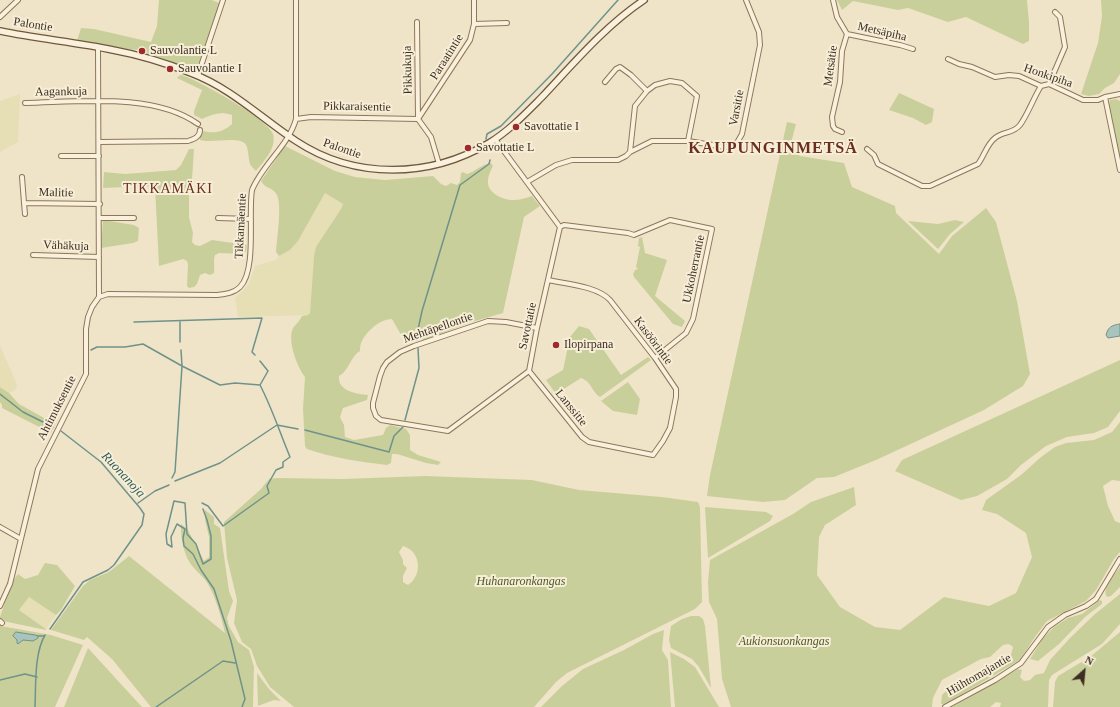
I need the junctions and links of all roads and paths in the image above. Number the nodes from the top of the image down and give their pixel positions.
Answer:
1 (18, 0) edge
2 (223, 0) edge
3 (296, 0) edge
4 (474, 0) edge
5 (644, 0) edge
6 (746, 0) edge
7 (833, 0) edge
8 (1055, 12) dead end
9 (0, 17) edge
10 (418, 22) dead end
11 (474, 24) junction
12 (507, 24) dead end
13 (0, 31) edge
14 (847, 34) junction
15 (98, 47) junction
16 (913, 49) dead end
17 (948, 60) dead end
18 (198, 75) junction
19 (605, 82) dead end
20 (1049, 84) junction
21 (1040, 86) junction
22 (647, 91) junction
23 (1120, 94) edge
24 (1106, 97) junction
25 (98, 101) junction
26 (25, 103) dead end
27 (418, 118) junction
28 (296, 119) junction
29 (198, 124) dead end
30 (200, 130) dead end
31 (842, 132) dead end
32 (288, 135) junction
33 (495, 139) junction
34 (688, 141) junction
35 (99, 142) junction
36 (867, 149) dead end
37 (630, 152) junction
38 (61, 156) dead end
39 (99, 156) junction
40 (439, 164) junction
41 (1120, 170) edge
42 (22, 177) dead end
43 (527, 182) junction
44 (24, 203) junction
45 (100, 204) junction
46 (25, 214) dead end
47 (100, 218) junction
48 (134, 218) dead end
49 (218, 218) dead end
50 (251, 219) junction
51 (560, 227) junction
52 (33, 255) dead end
53 (99, 257) junction
54 (548, 280) junction
55 (99, 297) junction
56 (537, 328) junction
57 (655, 358) junction
58 (528, 371) junction
59 (653, 455) joint
60 (0, 527) edge
61 (21, 539) junction
62 (1120, 559) edge
63 (0, 606) edge
64 (945, 707) edge

1 - 9 street
2 - 18 street
3 - 28 street, Tikkamäentie
4 - 11 street, Paraatintie
5 - 33 street, Palontie
6 - 34 street, Varsitie
7 - 14 street, Metsätie
8 - 20 street
10 - 27 street, Pikkukuja
11 - 12 street
11 - 27 street, Paraatintie
13 - 15 street, Palontie
14 - 16 street, Metsäpiha
14 - 31 street, Metsätie
15 - 18 street, Palontie
15 - 25 street, Ahtimuksentie
17 - 21 street, Honkipiha
18 - 32 street, Palontie
19 - 22 street
20 - 21 street, Honkipiha
20 - 24 street, Honkipiha
21 - 36 street
22 - 34 street
22 - 37 street
23 - 24 street, Honkipiha
24 - 41 street
25 - 26 street, Aagankuja
25 - 29 street, Aagankuja
25 - 35 street, Ahtimuksentie
27 - 28 street, Pikkaraisentie
27 - 40 street
28 - 32 street, Tikkamäentie
30 - 35 street
32 - 40 street, Palontie
32 - 50 street, Tikkamäentie
33 - 40 street, Palontie
33 - 43 street
34 - 37 street, Varsitie
35 - 39 street, Ahtimuksentie
37 - 43 street, Varsitie
38 - 39 street
39 - 45 street, Ahtimuksentie
42 - 44 street
43 - 51 street
44 - 45 street, Malitie
44 - 46 street, Malitie
45 - 47 street, Ahtimuksentie
47 - 48 street
47 - 53 street, Ahtimuksentie
49 - 50 street
50 - 55 street, Tikkamäentie
51 - 54 street, Savottatie
51 - 57 street, Ukkoherrantie
52 - 53 street, Vähäkuja
53 - 55 street, Ahtimuksentie
54 - 56 street, Savottatie
54 - 57 street, Kasöörintie
55 - 61 street, Ahtimuksentie
56 - 58 street, Savottatie
56 - 58 street, Mehtäpellontie
57 - 59 street, Kasöörintie
58 - 59 street, Lanssitie
60 - 61 street
61 - 63 street, Ahtimuksentie
62 - 64 street, Hiihtomajantie

